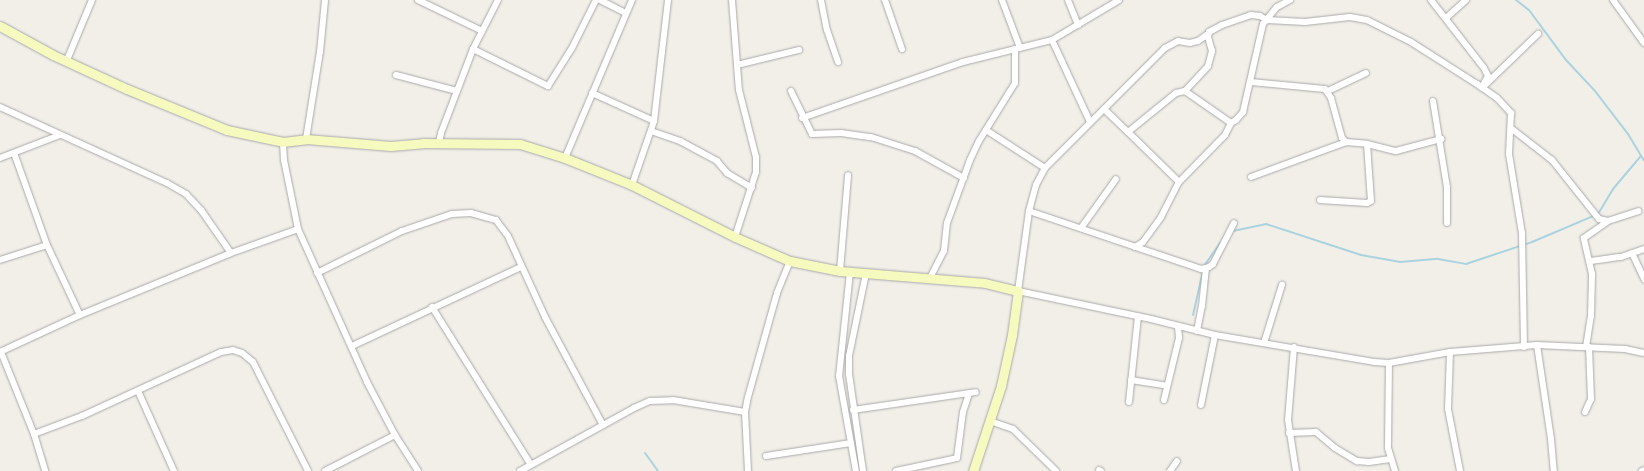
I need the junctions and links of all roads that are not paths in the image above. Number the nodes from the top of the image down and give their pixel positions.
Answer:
1 (92, 0) edge
2 (325, 0) edge
3 (418, 0) edge
4 (498, 0) edge
5 (596, 0) edge
6 (600, 0) edge
7 (632, 0) edge
8 (668, 0) edge
9 (732, 0) edge
10 (821, 0) edge
11 (885, 0) edge
12 (1002, 0) edge
13 (1068, 0) edge
14 (1118, 0) edge
15 (1290, 0) edge
16 (1431, 0) edge
17 (1466, 0) edge
18 (1613, 0) edge
19 (430, 2) edge
20 (626, 13) junction
21 (1446, 18) junction
22 (1267, 20) junction
23 (1078, 25) junction
24 (0, 26) edge
25 (482, 31) junction
26 (1208, 34) junction
27 (1538, 34) dead end
28 (1052, 40) junction
29 (1644, 43) edge
30 (473, 49) junction
31 (902, 49) dead end
32 (1017, 49) junction
33 (799, 50) dead end
34 (67, 60) junction
35 (838, 62) dead end
36 (737, 65) junction
37 (1366, 73) dead end
38 (396, 75) dead end
39 (1251, 82) junction
40 (1482, 87) junction
41 (457, 91) junction
42 (791, 91) dead end
43 (1185, 91) junction
44 (1328, 91) junction
45 (592, 92) junction
46 (1434, 101) dead end
47 (0, 107) edge
48 (1104, 109) junction
49 (802, 118) junction
50 (654, 121) junction
51 (1090, 122) junction
52 (1231, 122) junction
53 (986, 130) junction
54 (1512, 130) junction
55 (651, 131) junction
56 (1128, 132) junction
57 (60, 135) junction
58 (306, 139) junction
59 (1441, 139) junction
60 (283, 142) junction
61 (439, 142) junction
62 (1346, 142) junction
63 (1367, 144) junction
64 (14, 153) junction
65 (0, 158) edge
66 (565, 158) junction
67 (1045, 168) junction
68 (848, 175) dead end
69 (1251, 177) dead end
70 (964, 178) junction
71 (1116, 179) dead end
72 (1179, 182) junction
73 (632, 185) junction
74 (752, 188) junction
75 (1320, 200) dead end
76 (1029, 211) junction
77 (1638, 211) dead end
78 (1608, 221) junction
79 (1234, 223) dead end
80 (1447, 223) dead end
81 (1081, 228) junction
82 (298, 229) junction
83 (736, 237) junction
84 (47, 245) junction
85 (1135, 247) junction
86 (1644, 249) edge
87 (231, 253) junction
88 (1632, 253) junction
89 (0, 260) edge
90 (790, 261) junction
91 (1591, 261) junction
92 (521, 267) junction
93 (1206, 269) junction
94 (840, 271) junction
95 (850, 272) junction
96 (317, 273) junction
97 (866, 273) junction
98 (930, 278) junction
99 (1644, 279) edge
100 (1282, 285) dead end
101 (1018, 291) junction
102 (432, 307) junction
103 (80, 315) junction
104 (1138, 316) junction
105 (1178, 326) junction
106 (1197, 331) junction
107 (1215, 335) junction
108 (1264, 342) junction
109 (1537, 345) junction
110 (352, 346) junction
111 (1294, 347) junction
112 (1524, 347) junction
113 (1587, 347) junction
114 (0, 352) edge
115 (1450, 352) junction
116 (1644, 353) edge
117 (1389, 363) junction
118 (1131, 380) junction
119 (1167, 386) junction
120 (138, 390) junction
121 (1164, 400) dead end
122 (1129, 402) dead end
123 (1201, 405) dead end
124 (853, 410) junction
125 (745, 412) junction
126 (1585, 412) dead end
127 (990, 421) junction
128 (603, 425) junction
129 (1289, 433) junction
130 (34, 434) junction
131 (395, 435) junction
132 (851, 443) junction
133 (766, 456) dead end
134 (1390, 459) junction
135 (1177, 461) dead end
136 (531, 465) junction
137 (45, 471) edge
138 (174, 471) edge
139 (308, 471) edge
140 (325, 471) edge
141 (418, 471) edge
142 (520, 471) edge
143 (748, 471) edge
144 (856, 471) edge
145 (863, 471) edge
146 (896, 471) edge
147 (973, 471) edge
148 (1056, 471) edge
149 (1170, 471) edge
150 (1296, 471) edge
151 (1395, 471) edge
152 (1460, 471) edge
153 (1554, 471) edge

1 - 34 street
2 - 58 street
3 - 19 street
4 - 25 street
5 - 30 street
6 - 20 street
7 - 20 street
8 - 50 street
9 - 36 street
10 - 35 street
11 - 31 street
12 - 32 street
13 - 23 street
14 - 23 street
15 - 22 street
16 - 21 street
17 - 21 street
18 - 29 street
19 - 25 street
20 - 45 street
21 - 40 street
22 - 26 street
22 - 39 street
22 - 40 street
23 - 28 street
24 - 34 street
25 - 30 street
26 - 43 street
26 - 48 street
27 - 40 street
28 - 32 street
28 - 51 street
30 - 41 street
32 - 49 street
32 - 53 street
33 - 36 street
34 - 60 street
36 - 74 street
37 - 44 street
38 - 41 street
39 - 44 street
39 - 52 street
40 - 54 street
41 - 61 street
42 - 49 street
43 - 52 street
43 - 56 street
44 - 62 street
45 - 50 street
45 - 66 street
46 - 59 street
47 - 57 street
48 - 51 street
48 - 56 street
49 - 70 street
50 - 55 street
51 - 67 street
52 - 72 street
53 - 67 street
53 - 70 street
54 - 78 street
54 - 112 street
55 - 73 street
55 - 74 street
56 - 72 street
57 - 64 street
57 - 87 street
58 - 60 street
58 - 61 street
59 - 63 street
59 - 80 street
60 - 82 street
61 - 66 street
62 - 63 street
62 - 69 street
63 - 75 street
64 - 65 street
64 - 84 street
66 - 73 street
67 - 76 street
68 - 94 street
70 - 98 street
71 - 81 street
72 - 85 street
73 - 83 street
74 - 83 street
76 - 81 street
76 - 101 street
77 - 78 street
78 - 91 street
79 - 93 street
81 - 85 street
82 - 87 street
82 - 96 street
83 - 90 street
84 - 89 street
84 - 103 street
85 - 93 street
86 - 88 street
87 - 103 street
88 - 91 street
88 - 99 street
90 - 94 street
90 - 125 street
91 - 113 street
92 - 96 street
92 - 102 street
92 - 128 street
93 - 106 street
94 - 95 street
95 - 97 street
95 - 132 street
96 - 110 street
97 - 98 street
97 - 124 street
98 - 101 street
100 - 108 street
101 - 104 street
101 - 127 street
102 - 110 street
102 - 136 street
103 - 114 street
104 - 105 street
104 - 118 street
105 - 106 street
105 - 119 street
106 - 107 street
107 - 108 street
107 - 123 street
108 - 111 street
109 - 112 street
109 - 113 street
109 - 153 street
110 - 131 street
111 - 117 street
111 - 129 street
112 - 115 street
113 - 116 street
113 - 126 street
114 - 130 street
115 - 117 street
115 - 152 street
117 - 134 street
118 - 119 street
118 - 122 street
119 - 121 street
120 - 130 street
120 - 138 street
120 - 139 street
124 - 145 street
124 - 146 street
125 - 128 street
125 - 143 street
127 - 147 street
127 - 148 street
128 - 136 street
129 - 134 street
129 - 150 street
130 - 137 street
131 - 140 street
131 - 141 street
132 - 133 street
132 - 144 street
134 - 151 street
135 - 149 street
136 - 142 street

